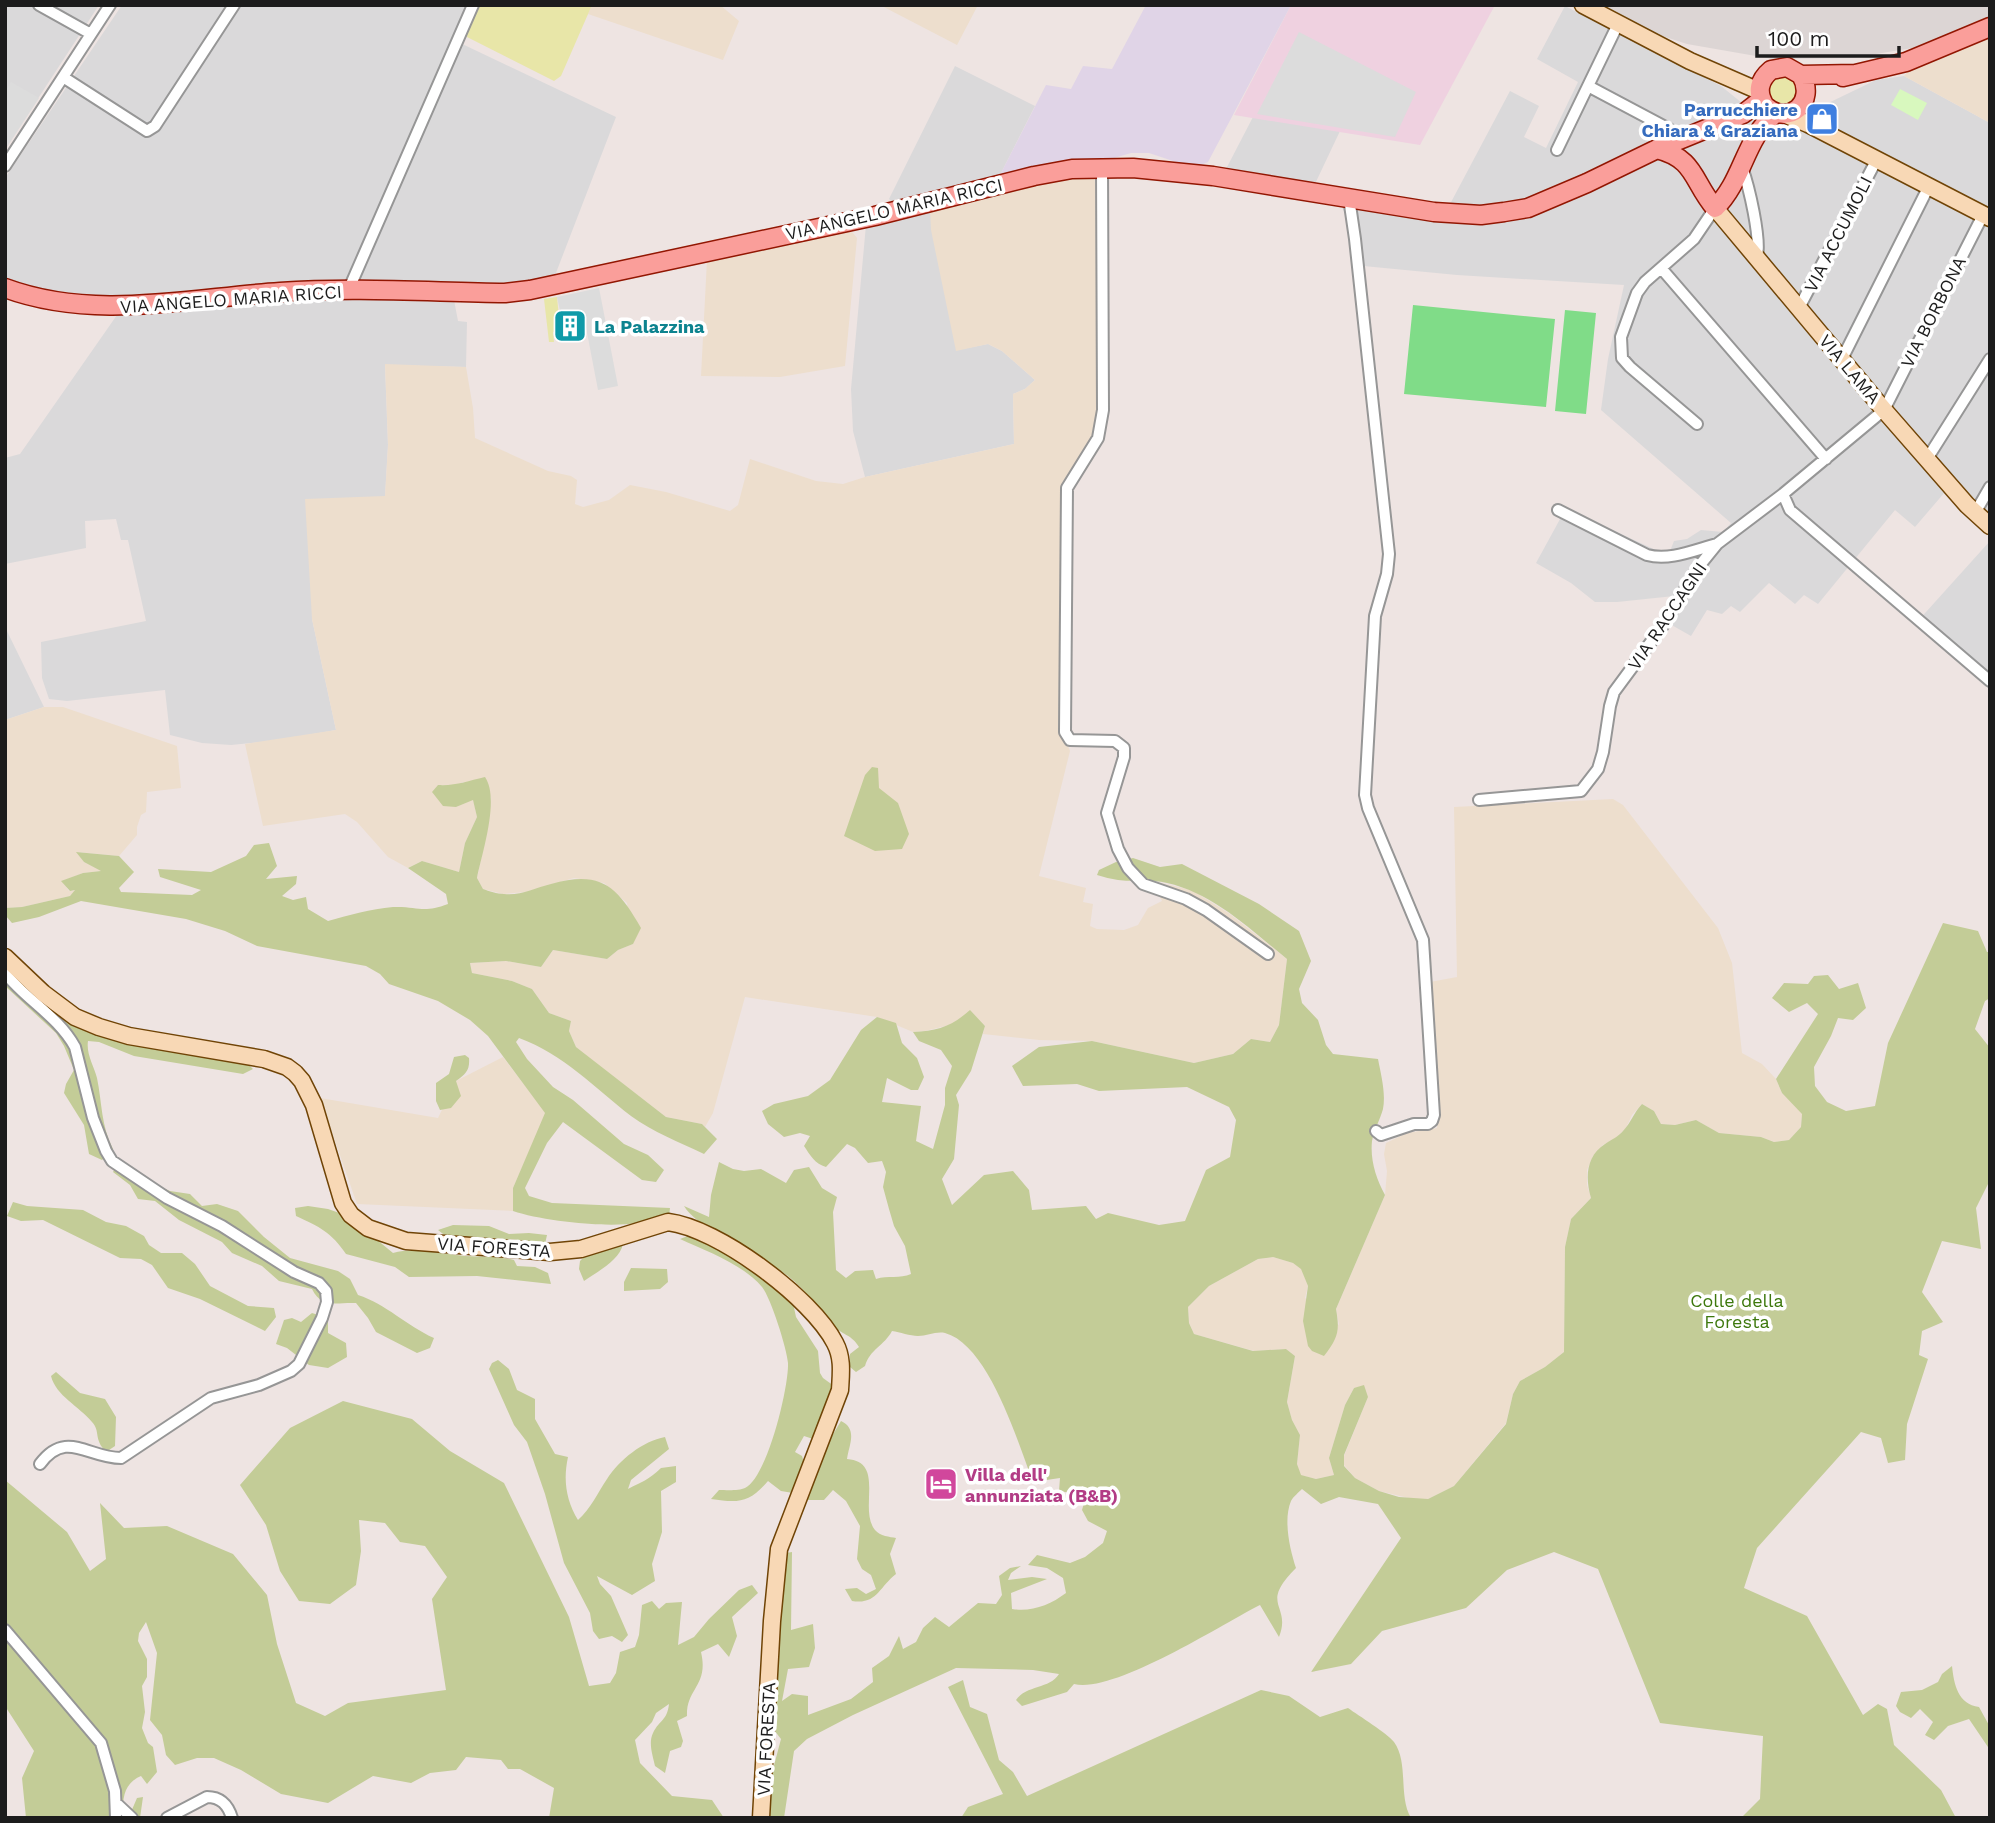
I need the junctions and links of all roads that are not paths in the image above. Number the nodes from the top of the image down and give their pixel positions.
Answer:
1 (39, 5) edge
2 (110, 5) edge
3 (234, 5) edge
4 (473, 5) edge
5 (1583, 5) edge
6 (1618, 24) junction
7 (1990, 27) edge
8 (91, 34) junction
9 (63, 77) junction
10 (1804, 82) junction
11 (1588, 86) junction
12 (1762, 89) junction
13 (1746, 113) junction
14 (1791, 115) junction
15 (1761, 126) junction
16 (1681, 139) junction
17 (1657, 149) junction
18 (1557, 150) dead end
19 (1877, 159) junction
20 (1688, 165) junction
21 (5, 166) edge
22 (1102, 167) junction
23 (1742, 167) junction
24 (1928, 186) junction
25 (1349, 198) junction
26 (1715, 208) junction
27 (1986, 217) edge
28 (1757, 257) junction
29 (1661, 268) junction
30 (5, 288) edge
31 (348, 291) junction
32 (1799, 308) junction
33 (1842, 359) junction
34 (1990, 359) edge
35 (1884, 410) junction
36 (1697, 424) dead end
37 (1826, 458) junction
38 (1927, 459) junction
39 (1990, 487) edge
40 (1783, 494) junction
41 (1558, 510) dead end
42 (1975, 513) junction
43 (1990, 526) edge
44 (1717, 544) junction
45 (1990, 681) edge
46 (1479, 800) dead end
47 (1268, 954) dead end
48 (5, 957) edge
49 (5, 973) edge
50 (1376, 1131) dead end
51 (40, 1464) dead end
52 (5, 1630) edge
53 (116, 1803) junction
54 (116, 1818) edge
55 (132, 1818) edge
56 (167, 1818) edge
57 (232, 1818) edge
58 (761, 1818) edge

1 - 8 street
2 - 8 street
3 - 9 street
4 - 31 street
5 - 6 main road
6 - 11 street
6 - 12 main road
7 - 10 main road
8 - 9 street
9 - 21 street
10 - 12 main road
10 - 14 main road
11 - 16 street
11 - 18 street
12 - 13 main road, VIA ANGELO MARIA RICCI
12 - 14 main road
13 - 15 main road
13 - 16 main road, VIA ANGELO MARIA RICCI
14 - 15 main road
14 - 19 main road
15 - 23 main road
16 - 17 main road, VIA ANGELO MARIA RICCI
16 - 20 main road
17 - 20 main road
17 - 25 main road, VIA ANGELO MARIA RICCI
19 - 24 main road
19 - 32 street, VIA ACCUMOLI
20 - 26 main road, VIA LAMA
22 - 25 main road, VIA ANGELO MARIA RICCI
22 - 31 main road, VIA ANGELO MARIA RICCI
22 - 47 street
23 - 26 main road
23 - 28 street
24 - 27 main road
24 - 33 street
25 - 50 street
26 - 28 main road, VIA LAMA
26 - 29 street
27 - 35 street, VIA BORBONA
28 - 32 main road, VIA LAMA
29 - 36 street
29 - 37 street
30 - 31 main road, VIA ANGELO MARIA RICCI
32 - 33 main road, VIA LAMA
33 - 35 main road, VIA LAMA
34 - 38 street
35 - 37 street, VIA RACCAGNI
35 - 38 main road, VIA LAMA
37 - 40 street, VIA RACCAGNI
38 - 42 main road, VIA LAMA
39 - 42 street
40 - 44 street, VIA RACCAGNI
40 - 45 street
41 - 44 street
42 - 43 main road, VIA LAMA
44 - 46 street, VIA RACCAGNI
48 - 58 main road, VIA FORESTA
49 - 51 street
52 - 53 street
53 - 54 street
53 - 55 street
56 - 57 street

